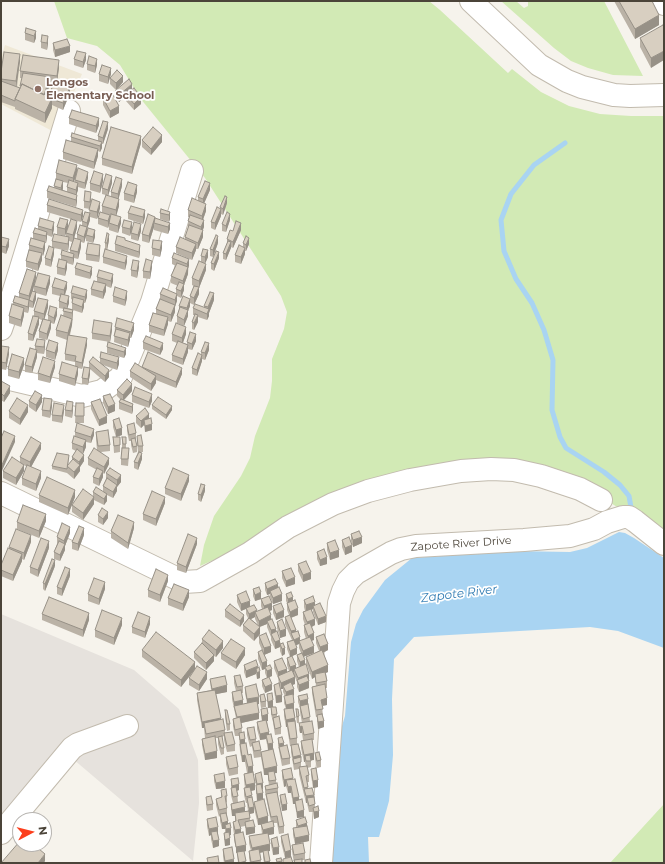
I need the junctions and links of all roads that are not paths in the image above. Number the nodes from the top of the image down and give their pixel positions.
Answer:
1 (471, 1) edge
2 (662, 1) edge
3 (664, 4) edge
4 (664, 95) edge
5 (69, 111) dead end
6 (192, 171) dead end
7 (1, 329) edge
8 (1, 377) edge
9 (1, 492) edge
10 (601, 500) dead end
11 (664, 544) edge
12 (128, 726) dead end
13 (1, 833) edge
14 (321, 863) edge

1 - 4 street
2 - 3 street
5 - 7 street
6 - 8 street
9 - 10 street
11 - 14 street, Zapote River Drive
12 - 13 street

